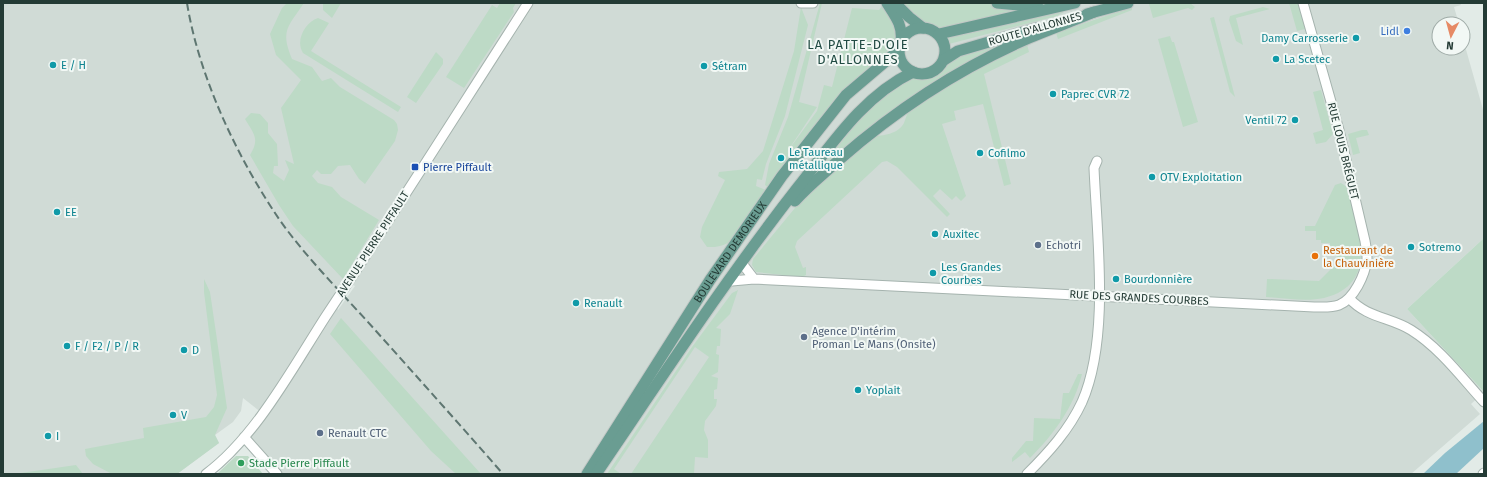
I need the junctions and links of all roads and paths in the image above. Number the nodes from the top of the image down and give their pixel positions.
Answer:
1 (528, 3) edge
2 (802, 3) edge
3 (813, 3) edge
4 (887, 3) edge
5 (895, 3) edge
6 (997, 3) edge
7 (1075, 3) edge
8 (1128, 3) edge
9 (1303, 3) edge
10 (1060, 6) junction
11 (1094, 12) junction
12 (922, 28) junction
13 (939, 34) junction
14 (900, 46) junction
15 (944, 60) junction
16 (913, 72) junction
17 (1097, 161) dead end
18 (742, 264) junction
19 (754, 279) junction
20 (732, 281) junction
21 (1100, 296) junction
22 (1349, 298) junction
23 (703, 315) junction
24 (1484, 402) edge
25 (244, 436) junction
26 (206, 474) edge
27 (277, 474) edge
28 (587, 474) edge
29 (596, 474) edge
30 (1027, 474) edge

1 - 25 street, AVENUE PIERRE PIFFAULT
2 - 3 street
4 - 14 main road
5 - 12 main road
6 - 10 main road
7 - 10 main road, ROUTE D'ALLONNES
8 - 11 main road, ROUTE D'ALLONNES
9 - 22 street, RUE LOUIS BRÉGUET
10 - 13 main road, ROUTE D'ALLONNES
11 - 15 main road, ROUTE D'ALLONNES
11 - 18 main road
12 - 13 main road
12 - 14 main road
13 - 15 main road
14 - 16 main road
14 - 28 main road, BOULEVARD DEMORIEUX
15 - 16 main road
16 - 18 main road, BOULEVARD DEMORIEUX
17 - 21 street
18 - 19 street
18 - 20 main road
18 - 23 main road, BOULEVARD DEMORIEUX
19 - 20 street, RUE DES GRANDES COURBES
19 - 21 street, RUE DES GRANDES COURBES
20 - 23 main road
21 - 22 street, RUE DES GRANDES COURBES
21 - 30 street
22 - 24 street
23 - 29 main road, BOULEVARD DEMORIEUX
25 - 26 street, AVENUE PIERRE PIFFAULT
25 - 27 street

